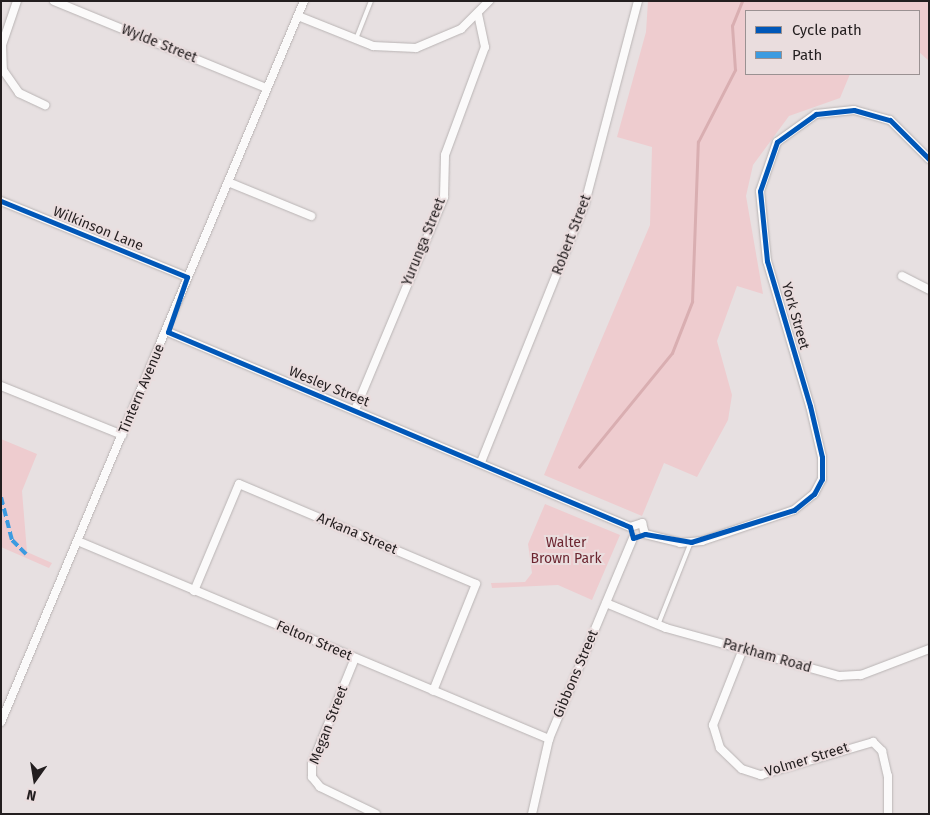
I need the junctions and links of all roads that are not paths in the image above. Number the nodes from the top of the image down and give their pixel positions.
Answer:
1 (18, 1) edge
2 (54, 1) edge
3 (304, 1) edge
4 (371, 1) edge
5 (489, 1) edge
6 (638, 1) edge
7 (478, 14) junction
8 (298, 16) junction
9 (355, 41) junction
10 (2, 45) edge
11 (264, 87) junction
12 (45, 105) dead end
13 (929, 159) edge
14 (228, 182) junction
15 (1, 201) edge
16 (310, 216) dead end
17 (902, 276) dead end
18 (187, 277) junction
19 (929, 290) edge
20 (168, 332) junction
21 (1, 386) edge
22 (355, 410) junction
23 (122, 435) junction
24 (481, 462) junction
25 (630, 527) junction
26 (645, 534) junction
27 (633, 538) junction
28 (80, 542) junction
29 (691, 542) junction
30 (194, 591) junction
31 (606, 603) junction
32 (658, 625) junction
33 (743, 649) junction
34 (929, 649) edge
35 (355, 658) junction
36 (433, 690) junction
37 (1, 722) edge
38 (549, 739) junction
39 (376, 814) edge
40 (532, 814) edge
41 (888, 814) edge

1 - 10 street
2 - 11 street, Wylde Street
3 - 8 street, Tintern Avenue
4 - 9 lane
5 - 7 street
6 - 24 street, Robert Street
7 - 9 street
7 - 22 street, Yurunga Street
8 - 9 street
8 - 11 street, Tintern Avenue
10 - 12 street
11 - 14 street, Tintern Avenue
13 - 29 street, York Street
14 - 16 street
14 - 18 street, Tintern Avenue
15 - 18 street, Wilkinson Lane
17 - 19 street
18 - 20 street, Tintern Avenue
20 - 22 street, Wesley Street
20 - 23 street, Tintern Avenue
21 - 23 street
22 - 24 street, Wesley Street
23 - 28 street, Tintern Avenue
24 - 25 street
25 - 26 street
25 - 27 street
26 - 27 street
26 - 29 street, York Street
27 - 31 street, Gibbons Street
28 - 30 street, Felton Street
28 - 37 street, Tintern Avenue
29 - 32 lane
30 - 35 street, Felton Street
30 - 36 street, Arkana Street
31 - 32 street, Parkham Road
31 - 38 street, Gibbons Street
32 - 33 street, Parkham Road
33 - 34 street, Parkham Road
33 - 41 street, Volmer Street
35 - 36 street, Felton Street
35 - 39 street, Megan Street
36 - 38 street, Felton Street
38 - 40 street, Gibbons Street

